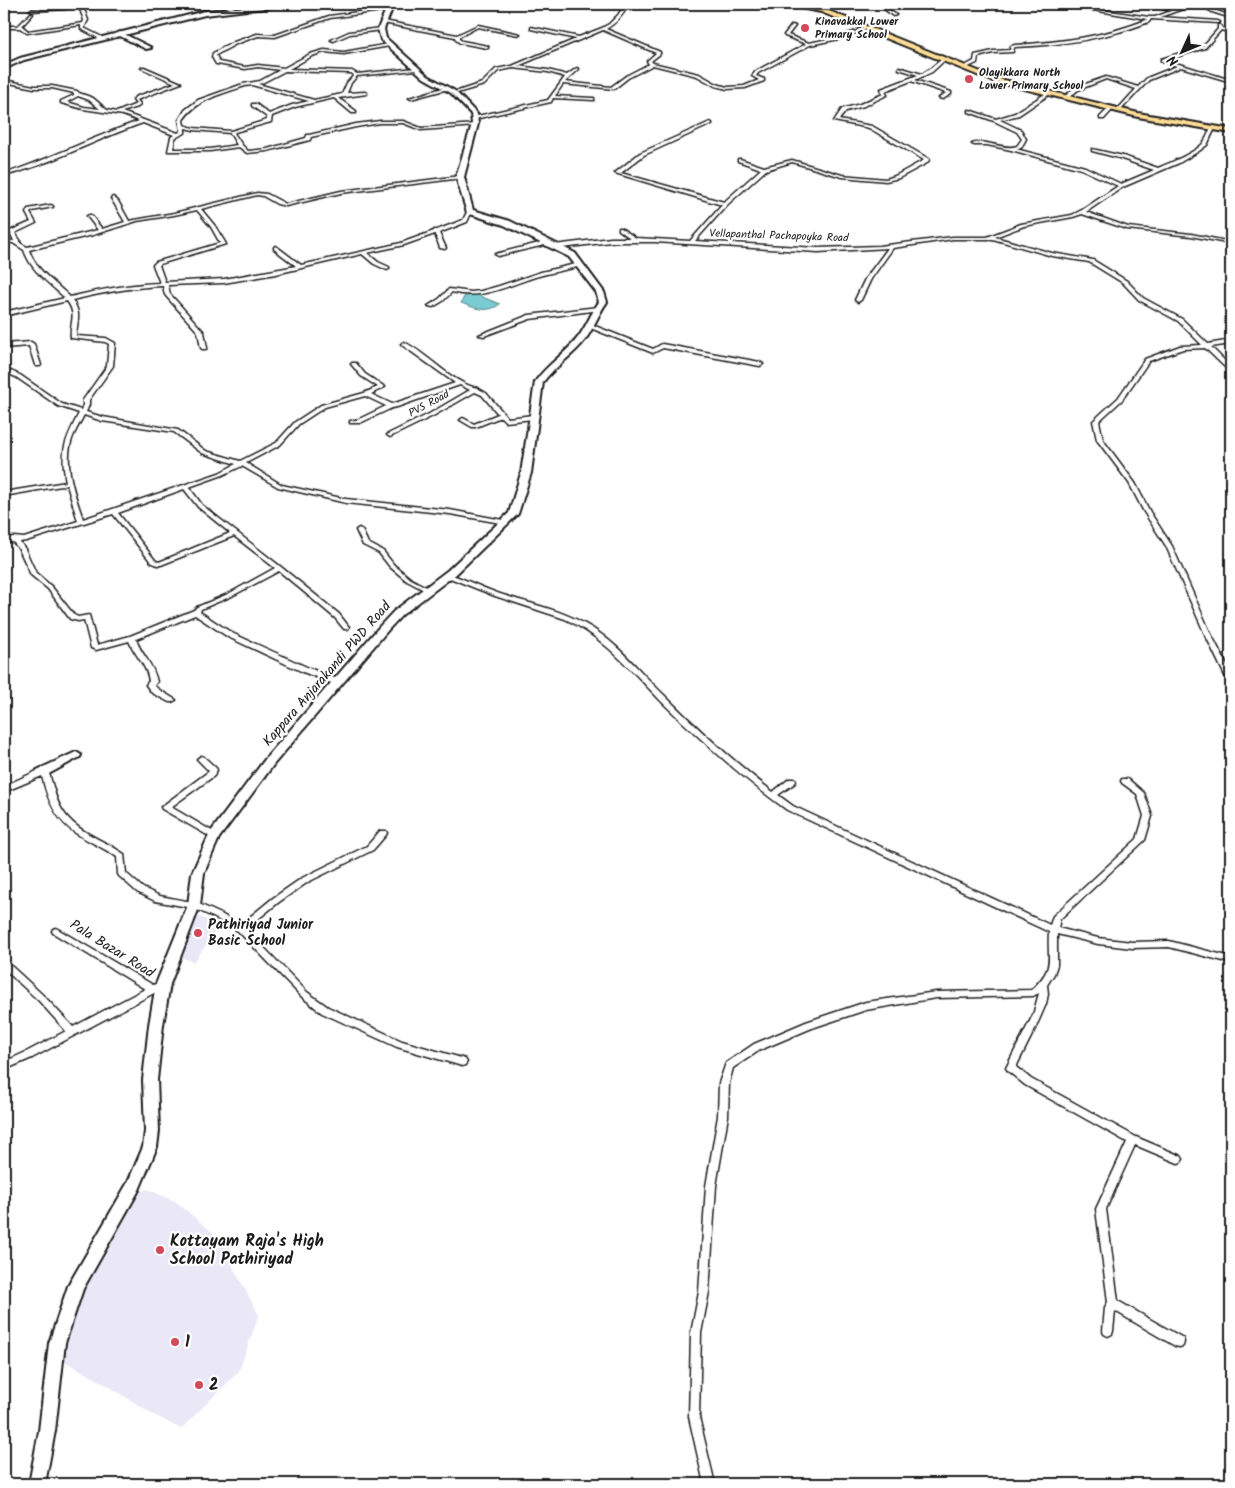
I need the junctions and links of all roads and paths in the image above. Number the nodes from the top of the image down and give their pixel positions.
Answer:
1 (220, 4) edge
2 (296, 4) edge
3 (621, 4) edge
4 (782, 4) edge
5 (849, 4) edge
6 (880, 4) edge
7 (1058, 4) edge
8 (1149, 4) edge
9 (1195, 4) edge
10 (1204, 4) edge
11 (80, 5) edge
12 (268, 5) edge
13 (390, 7) edge
14 (819, 7) edge
15 (236, 9) junction
16 (1176, 11) junction
17 (894, 15) dead end
18 (1224, 15) junction
19 (1231, 17) edge
20 (1151, 18) junction
21 (1218, 22) junction
22 (83, 24) junction
23 (382, 26) junction
24 (792, 26) dead end
25 (4, 27) edge
26 (19, 27) junction
27 (532, 28) dead end
28 (603, 29) junction
29 (866, 29) junction
30 (1220, 29) junction
31 (1231, 32) edge
32 (120, 34) junction
33 (518, 34) dead end
34 (458, 36) junction
35 (101, 38) junction
36 (578, 38) junction
37 (333, 40) dead end
38 (809, 44) junction
39 (389, 45) junction
40 (487, 47) dead end
41 (148, 48) dead end
42 (943, 60) junction
43 (652, 64) junction
44 (1181, 66) junction
45 (4, 67) edge
46 (144, 68) dead end
47 (513, 68) junction
48 (900, 68) dead end
49 (963, 68) junction
50 (416, 69) junction
51 (577, 69) dead end
52 (282, 70) junction
53 (356, 75) junction
54 (922, 75) junction
55 (568, 76) junction
56 (912, 80) junction
57 (4, 81) edge
58 (1231, 81) edge
59 (562, 83) junction
60 (254, 84) junction
61 (1139, 88) junction
62 (450, 91) junction
63 (365, 93) dead end
64 (1048, 93) junction
65 (77, 94) junction
66 (344, 95) junction
67 (336, 97) junction
68 (551, 97) junction
69 (410, 98) dead end
70 (941, 98) dead end
71 (1065, 98) junction
72 (592, 99) dead end
73 (314, 102) junction
74 (254, 105) dead end
75 (1111, 109) junction
76 (106, 111) junction
77 (971, 111) dead end
78 (1119, 111) junction
79 (117, 112) junction
80 (354, 112) dead end
81 (270, 116) junction
82 (1102, 118) dead end
83 (996, 120) junction
84 (143, 121) junction
85 (475, 121) junction
86 (710, 123) dead end
87 (182, 126) junction
88 (1213, 128) junction
89 (232, 132) junction
90 (1231, 132) edge
91 (177, 134) junction
92 (974, 144) dead end
93 (240, 146) junction
94 (1013, 150) junction
95 (1094, 150) dead end
96 (740, 160) dead end
97 (764, 169) junction
98 (1158, 170) junction
99 (4, 175) edge
100 (460, 178) junction
101 (1121, 186) junction
102 (114, 198) dead end
103 (725, 204) junction
104 (51, 206) dead end
105 (198, 208) junction
106 (470, 212) junction
107 (1082, 212) junction
108 (89, 216) dead end
109 (128, 222) junction
110 (621, 229) dead end
111 (101, 231) junction
112 (436, 231) junction
113 (988, 238) junction
114 (635, 240) junction
115 (4, 241) edge
116 (691, 243) junction
117 (1231, 243) edge
118 (17, 244) junction
119 (550, 244) junction
120 (892, 246) junction
121 (276, 248) dead end
122 (443, 248) dead end
123 (26, 249) junction
124 (362, 252) junction
125 (498, 254) dead end
126 (580, 265) junction
127 (299, 266) junction
128 (387, 268) dead end
129 (164, 284) junction
130 (69, 299) junction
131 (858, 300) dead end
132 (431, 306) dead end
133 (598, 309) junction
134 (4, 314) edge
135 (590, 326) junction
136 (482, 335) dead end
137 (1231, 342) edge
138 (404, 344) dead end
139 (4, 346) edge
140 (1207, 346) junction
141 (204, 348) dead end
142 (354, 364) dead end
143 (760, 364) dead end
144 (38, 365) dead end
145 (4, 370) edge
146 (1231, 370) edge
147 (459, 383) junction
148 (476, 389) junction
149 (366, 394) junction
150 (391, 406) junction
151 (83, 413) junction
152 (501, 415) junction
153 (533, 417) junction
154 (463, 420) dead end
155 (352, 422) dead end
156 (390, 435) dead end
157 (241, 463) junction
158 (69, 483) junction
159 (186, 487) junction
160 (4, 494) edge
161 (114, 512) junction
162 (81, 522) junction
163 (506, 522) junction
164 (359, 530) dead end
165 (235, 533) junction
166 (14, 539) junction
167 (4, 540) edge
168 (279, 568) junction
169 (448, 575) junction
170 (428, 590) junction
171 (196, 612) junction
172 (346, 628) dead end
173 (132, 638) junction
174 (1231, 680) edge
175 (337, 682) junction
176 (172, 700) dead end
177 (76, 755) dead end
178 (201, 759) dead end
179 (41, 773) junction
180 (792, 781) dead end
181 (1125, 781) dead end
182 (4, 789) edge
183 (772, 796) junction
184 (383, 833) dead end
185 (214, 836) junction
186 (194, 905) junction
187 (241, 929) junction
188 (56, 930) dead end
189 (1052, 930) junction
190 (1231, 960) edge
191 (4, 964) edge
192 (163, 984) junction
193 (1043, 986) junction
194 (153, 990) junction
195 (72, 1032) junction
196 (462, 1062) dead end
197 (4, 1066) edge
198 (1133, 1140) junction
199 (1178, 1159) dead end
200 (1113, 1304) junction
201 (1108, 1331) dead end
202 (1179, 1342) dead end
203 (37, 1484) edge
204 (709, 1484) edge

1 - 15 street
2 - 12 main road
3 - 28 street
4 - 14 main road
5 - 14 street
6 - 17 street
7 - 20 street
8 - 16 street
9 - 16 street
10 - 18 street
11 - 22 street
11 - 26 street
12 - 15 main road
13 - 23 main road
13 - 52 street
14 - 29 main road
15 - 32 main road
16 - 20 street
18 - 19 street
18 - 21 street
20 - 21 street
20 - 49 street
21 - 30 street
22 - 26 street
22 - 35 street
23 - 34 street
23 - 37 street
23 - 39 main road
24 - 38 street
25 - 26 street
27 - 36 street
28 - 36 street
28 - 43 street
29 - 38 street
29 - 42 main road
30 - 31 street
30 - 44 street
32 - 35 main road
32 - 41 street
33 - 34 street
34 - 40 street
35 - 45 main road
36 - 47 street
38 - 43 street
39 - 50 main road
39 - 52 street
42 - 49 main road
42 - 54 street
43 - 59 street
44 - 58 street
44 - 61 street
46 - 79 street
47 - 55 street
47 - 62 street
48 - 54 street
49 - 64 main road
50 - 53 street
50 - 62 main road
51 - 55 street
52 - 53 street
52 - 60 street
53 - 66 street
54 - 56 street
55 - 59 street
56 - 70 street
56 - 97 street
57 - 65 street
59 - 68 street
60 - 73 street
60 - 87 street
61 - 71 street
61 - 78 street
62 - 69 street
62 - 85 main road
63 - 66 street
64 - 71 main road
64 - 83 street
65 - 76 street
65 - 76 street
66 - 67 street
67 - 73 street
67 - 80 street
68 - 72 street
68 - 85 street
71 - 75 main road
73 - 81 street
74 - 81 street
75 - 78 main road
75 - 82 street
76 - 79 street
77 - 83 street
78 - 88 main road
79 - 84 street
81 - 89 street
83 - 94 street
84 - 91 street
84 - 99 street
85 - 93 street
85 - 100 main road
86 - 103 street
87 - 89 street
87 - 91 street
88 - 90 main road
88 - 98 street
89 - 93 street
91 - 93 street
92 - 94 street
94 - 101 street
95 - 98 street
96 - 97 street
97 - 103 street
98 - 101 street
100 - 105 street
100 - 106 main road
101 - 107 street
102 - 109 street
103 - 116 street
104 - 118 street
105 - 109 street
105 - 129 street
106 - 112 street
106 - 119 main road, Kappara Anjarakandi PWD Road
107 - 113 street
107 - 117 street
108 - 111 street
109 - 111 street
110 - 114 street
111 - 123 street
112 - 122 street
112 - 124 street
113 - 120 street, Vellapanthal Pachapoyka Road
113 - 140 street, Vellapanthal Pachapoyka Road
114 - 116 street, Vellapanthal Pachapoyka Road
114 - 119 street, Vellapanthal Pachapoyka Road
115 - 118 street
116 - 120 street, Vellapanthal Pachapoyka Road
118 - 123 street
119 - 125 street, Vellapanthal Pachapoyka Road
119 - 126 main road, Kappara Anjarakandi PWD Road
120 - 131 street
121 - 127 street
123 - 130 street
124 - 127 street
124 - 128 street
126 - 132 street
126 - 133 main road, Kappara Anjarakandi PWD Road
127 - 129 street
129 - 130 street
129 - 141 street
130 - 134 street
130 - 151 street
133 - 135 main road, Kappara Anjarakandi PWD Road
133 - 136 street
135 - 143 street
135 - 153 main road, Kappara Anjarakandi PWD Road
137 - 140 street
138 - 147 street, PVS Road
139 - 144 street
140 - 146 street, Vellapanthal Pachapoyka Road
140 - 174 street
142 - 149 street
145 - 151 street
147 - 148 street, PVS Road
147 - 150 street
148 - 152 street
148 - 156 street, PVS Road
149 - 150 street
149 - 157 street
150 - 155 street
151 - 157 street
151 - 158 street
152 - 153 street
152 - 154 street
153 - 163 main road, Kappara Anjarakandi PWD Road
157 - 159 street
157 - 163 street
158 - 160 street
158 - 162 street
159 - 161 street
159 - 165 street
161 - 162 street
161 - 165 street
162 - 166 street
163 - 169 main road, Kappara Anjarakandi PWD Road
164 - 170 street
165 - 168 street
166 - 167 street
166 - 173 street
168 - 171 street
168 - 172 street
169 - 170 main road, Kappara Anjarakandi PWD Road
169 - 183 street
170 - 175 main road, Kappara Anjarakandi PWD Road
171 - 173 street
171 - 175 street
173 - 176 street
175 - 185 main road, Kappara Anjarakandi PWD Road
177 - 179 street
178 - 185 street
179 - 182 street
179 - 186 street
180 - 183 street
181 - 189 street
183 - 189 street
184 - 187 street
185 - 186 main road, Kappara Anjarakandi PWD Road
186 - 187 street
186 - 192 main road, Kappara Anjarakandi PWD Road
187 - 196 street
188 - 194 street, Pala Bazar Road
189 - 190 street
189 - 193 street
191 - 195 street
192 - 194 street
192 - 203 main road, Kappara Anjarakandi PWD Road
193 - 198 street
193 - 204 street
194 - 195 street
195 - 197 street
198 - 199 street
198 - 200 street
200 - 201 street
200 - 202 street

